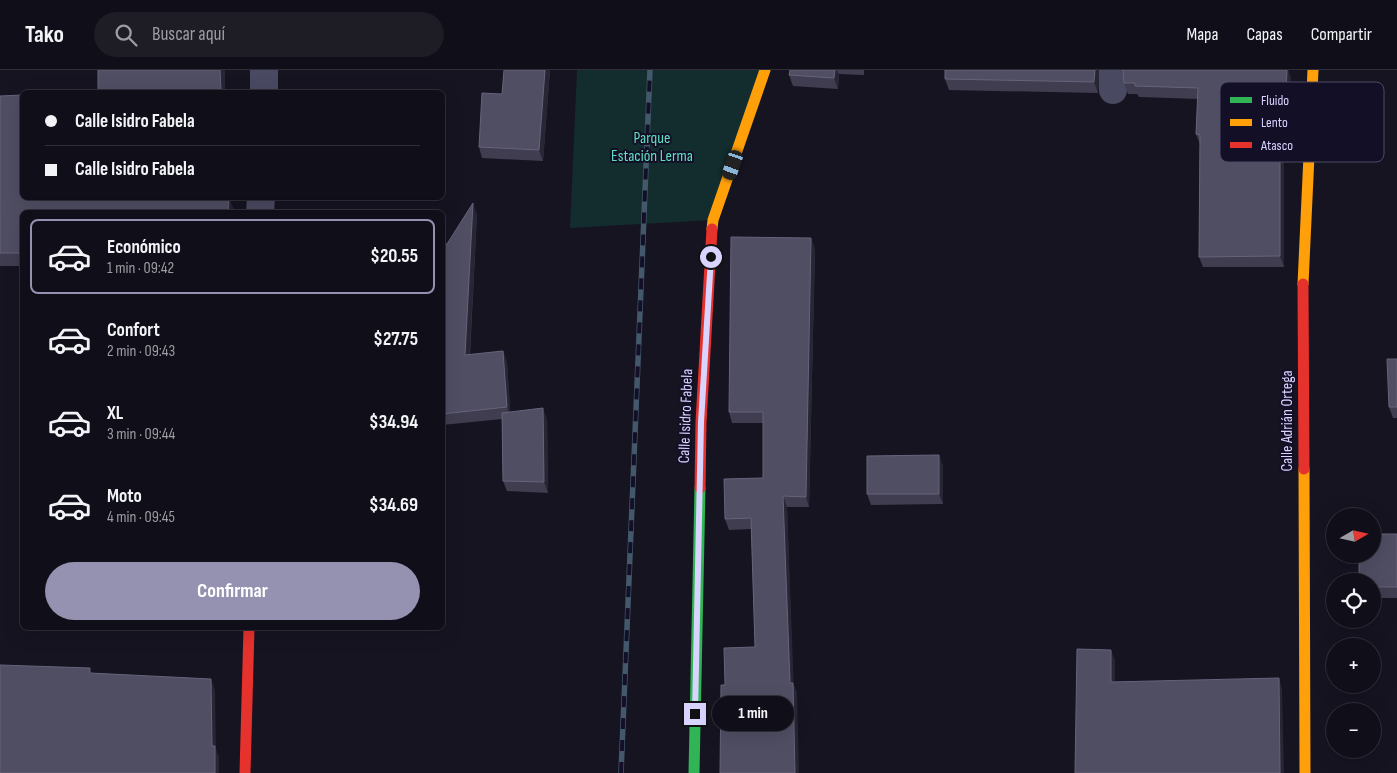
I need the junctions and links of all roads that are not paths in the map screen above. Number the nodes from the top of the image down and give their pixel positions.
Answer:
1 (264, 70) edge
2 (765, 70) edge
3 (264, 90) edge
4 (1308, 162) edge
5 (249, 630) edge
6 (245, 773) edge
7 (694, 773) edge
8 (1305, 773) edge

1 - 3 street
2 - 7 street, Calle Isidro Fabela
4 - 8 street, Calle Adrián Ortega
5 - 6 street

